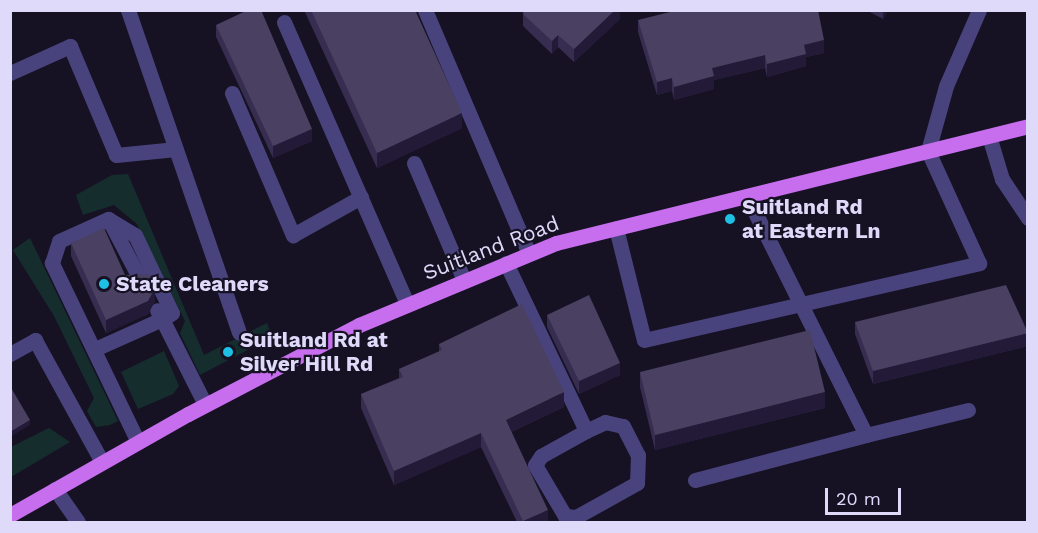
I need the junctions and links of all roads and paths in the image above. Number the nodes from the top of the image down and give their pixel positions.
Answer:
1 (128, 10) edge
2 (425, 10) edge
3 (979, 10) edge
4 (284, 22) dead end
5 (10, 73) edge
6 (232, 93) dead end
7 (1028, 126) edge
8 (989, 136) junction
9 (176, 149) junction
10 (928, 150) junction
11 (414, 163) dead end
12 (747, 196) junction
13 (361, 197) junction
14 (1028, 218) edge
15 (108, 219) junction
16 (616, 228) junction
17 (529, 254) junction
18 (506, 263) junction
19 (464, 280) junction
20 (141, 281) edge
21 (407, 303) junction
22 (804, 305) junction
23 (159, 314) junction
24 (239, 332) dead end
25 (95, 349) junction
26 (10, 354) edge
27 (206, 404) junction
28 (968, 410) dead end
29 (586, 431) junction
30 (866, 435) junction
31 (138, 442) junction
32 (102, 462) junction
33 (695, 480) dead end
34 (55, 489) junction
35 (10, 515) edge
36 (78, 522) edge

1 - 9 street
2 - 17 street
3 - 10 street
4 - 13 street
5 - 9 street
6 - 13 street
7 - 8 main road, Suitland Road
8 - 10 main road, Suitland Road
8 - 14 street
9 - 24 street
10 - 12 main road, Suitland Road
10 - 22 street
11 - 19 street
12 - 16 main road, Suitland Road
12 - 22 street
13 - 21 street
15 - 20 street
15 - 23 street
15 - 25 street
16 - 17 main road, Suitland Road
16 - 22 street
17 - 18 main road, Suitland Road
18 - 19 main road, Suitland Road
18 - 29 street
19 - 21 main road, Suitland Road
21 - 27 main road, Suitland Road
22 - 30 street
23 - 25 street
23 - 27 street
25 - 31 street
26 - 32 street
27 - 31 main road, Suitland Road
28 - 30 street
29 - 29 street
30 - 33 street
31 - 32 main road, Suitland Road
32 - 34 main road, Suitland Road
34 - 35 main road, Suitland Road
34 - 36 street

